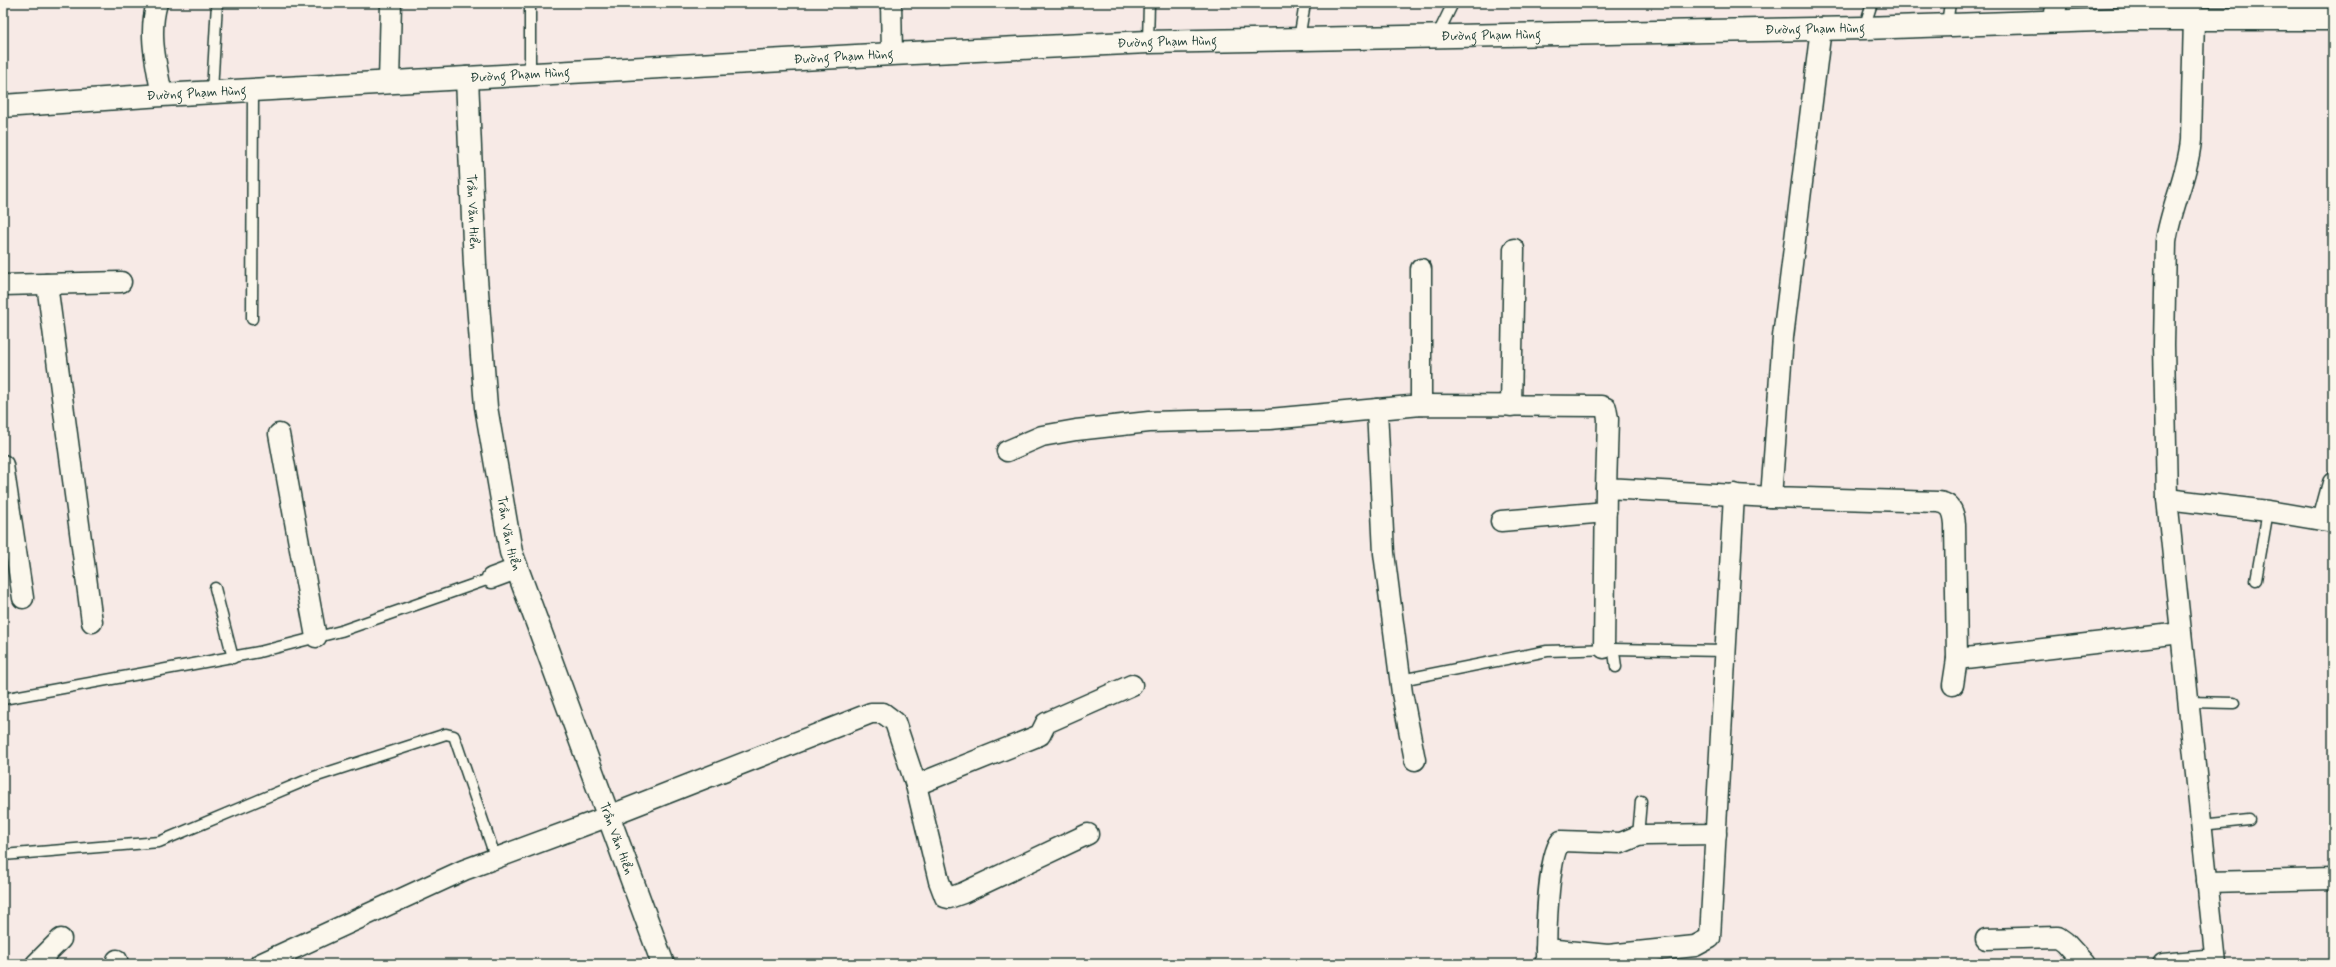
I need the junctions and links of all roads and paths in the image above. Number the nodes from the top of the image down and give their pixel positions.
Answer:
1 (157, 3) edge
2 (217, 3) edge
3 (391, 3) edge
4 (530, 3) edge
5 (891, 3) edge
6 (1149, 3) edge
7 (1305, 3) edge
8 (1453, 3) edge
9 (1872, 3) edge
10 (1950, 3) edge
11 (2055, 13) edge
12 (2194, 18) junction
13 (2333, 18) edge
14 (1947, 24) junction
15 (1821, 28) junction
16 (1864, 28) junction
17 (1437, 36) junction
18 (1299, 39) junction
19 (1148, 42) junction
20 (892, 54) junction
21 (530, 75) junction
22 (467, 78) junction
23 (389, 82) junction
24 (253, 90) junction
25 (212, 92) junction
26 (162, 95) junction
27 (3, 106) edge
28 (1514, 249) dead end
29 (1421, 269) dead end
30 (121, 282) dead end
31 (47, 284) junction
32 (3, 285) edge
33 (252, 320) dead end
34 (1421, 405) junction
35 (1511, 406) junction
36 (1377, 409) junction
37 (279, 434) dead end
38 (1007, 451) dead end
39 (3, 465) edge
40 (2333, 483) edge
41 (1606, 488) junction
42 (1734, 494) junction
43 (1771, 496) junction
44 (2167, 500) junction
45 (2268, 511) junction
46 (1606, 512) junction
47 (1501, 521) dead end
48 (2328, 521) edge
49 (504, 573) junction
50 (2256, 580) dead end
51 (215, 588) dead end
52 (23, 598) dead end
53 (92, 622) dead end
54 (2181, 633) junction
55 (316, 637) junction
56 (1608, 648) junction
57 (1724, 651) junction
58 (233, 658) junction
59 (1957, 659) junction
60 (1616, 668) dead end
61 (1401, 680) junction
62 (1132, 685) dead end
63 (1953, 685) dead end
64 (3, 699) edge
65 (2188, 702) junction
66 (2234, 703) dead end
67 (1415, 760) dead end
68 (916, 785) junction
69 (1641, 801) dead end
70 (598, 820) junction
71 (2248, 820) dead end
72 (2201, 825) junction
73 (1088, 834) dead end
74 (1716, 834) junction
75 (1638, 836) junction
76 (3, 855) edge
77 (496, 858) junction
78 (2333, 879) edge
79 (2207, 882) junction
80 (61, 939) dead end
81 (1986, 939) dead end
82 (1546, 957) edge
83 (2216, 962) edge
84 (36, 964) edge
85 (260, 964) edge
86 (663, 964) edge
87 (2085, 964) edge
88 (2163, 964) edge

1 - 26 street
2 - 25 lane
3 - 23 street
4 - 21 lane
5 - 20 street
6 - 19 lane
7 - 18 lane
8 - 17 lane
9 - 16 lane
10 - 14 lane
11 - 12 main road, Đường Phạm Hùng
11 - 14 main road, Đường Phạm Hùng
12 - 13 main road, Đường Phạm Hùng
12 - 44 street
14 - 16 main road, Đường Phạm Hùng
15 - 16 main road, Đường Phạm Hùng
15 - 17 main road, Đường Phạm Hùng
15 - 43 street
17 - 18 main road, Đường Phạm Hùng
18 - 19 main road, Đường Phạm Hùng
19 - 20 main road, Đường Phạm Hùng
20 - 21 main road, Đường Phạm Hùng
21 - 22 main road, Đường Phạm Hùng
22 - 23 main road, Đường Phạm Hùng
22 - 49 main road, Trần Văn Hiển
23 - 24 main road, Đường Phạm Hùng
24 - 25 main road, Đường Phạm Hùng
24 - 33 lane
25 - 26 main road, Đường Phạm Hùng
26 - 27 main road, Đường Phạm Hùng
28 - 35 street
29 - 34 street
30 - 31 street
31 - 32 street
31 - 53 street
34 - 35 street
34 - 36 street
35 - 41 street
36 - 38 street
36 - 61 street
37 - 55 street
39 - 52 street
40 - 48 street
41 - 42 street
41 - 46 street
42 - 43 street
42 - 57 street
43 - 59 street
44 - 45 street
44 - 54 street
45 - 48 street
45 - 50 lane
46 - 47 street
46 - 56 street
49 - 55 lane
49 - 70 main road, Trần Văn Hiển
51 - 58 lane
54 - 59 street
54 - 65 street
55 - 58 lane
56 - 57 lane
56 - 60 lane
56 - 61 lane
57 - 74 street
58 - 64 lane
59 - 63 street
61 - 67 street
62 - 68 street
65 - 66 lane
65 - 72 street
68 - 70 street
68 - 73 street
69 - 75 lane
70 - 77 street
70 - 86 main road, Trần Văn Hiển
71 - 72 lane
72 - 79 street
74 - 75 street
74 - 82 street
75 - 82 street
76 - 77 lane
77 - 85 street
78 - 79 street
79 - 83 street
80 - 84 street
81 - 87 street
83 - 88 street

